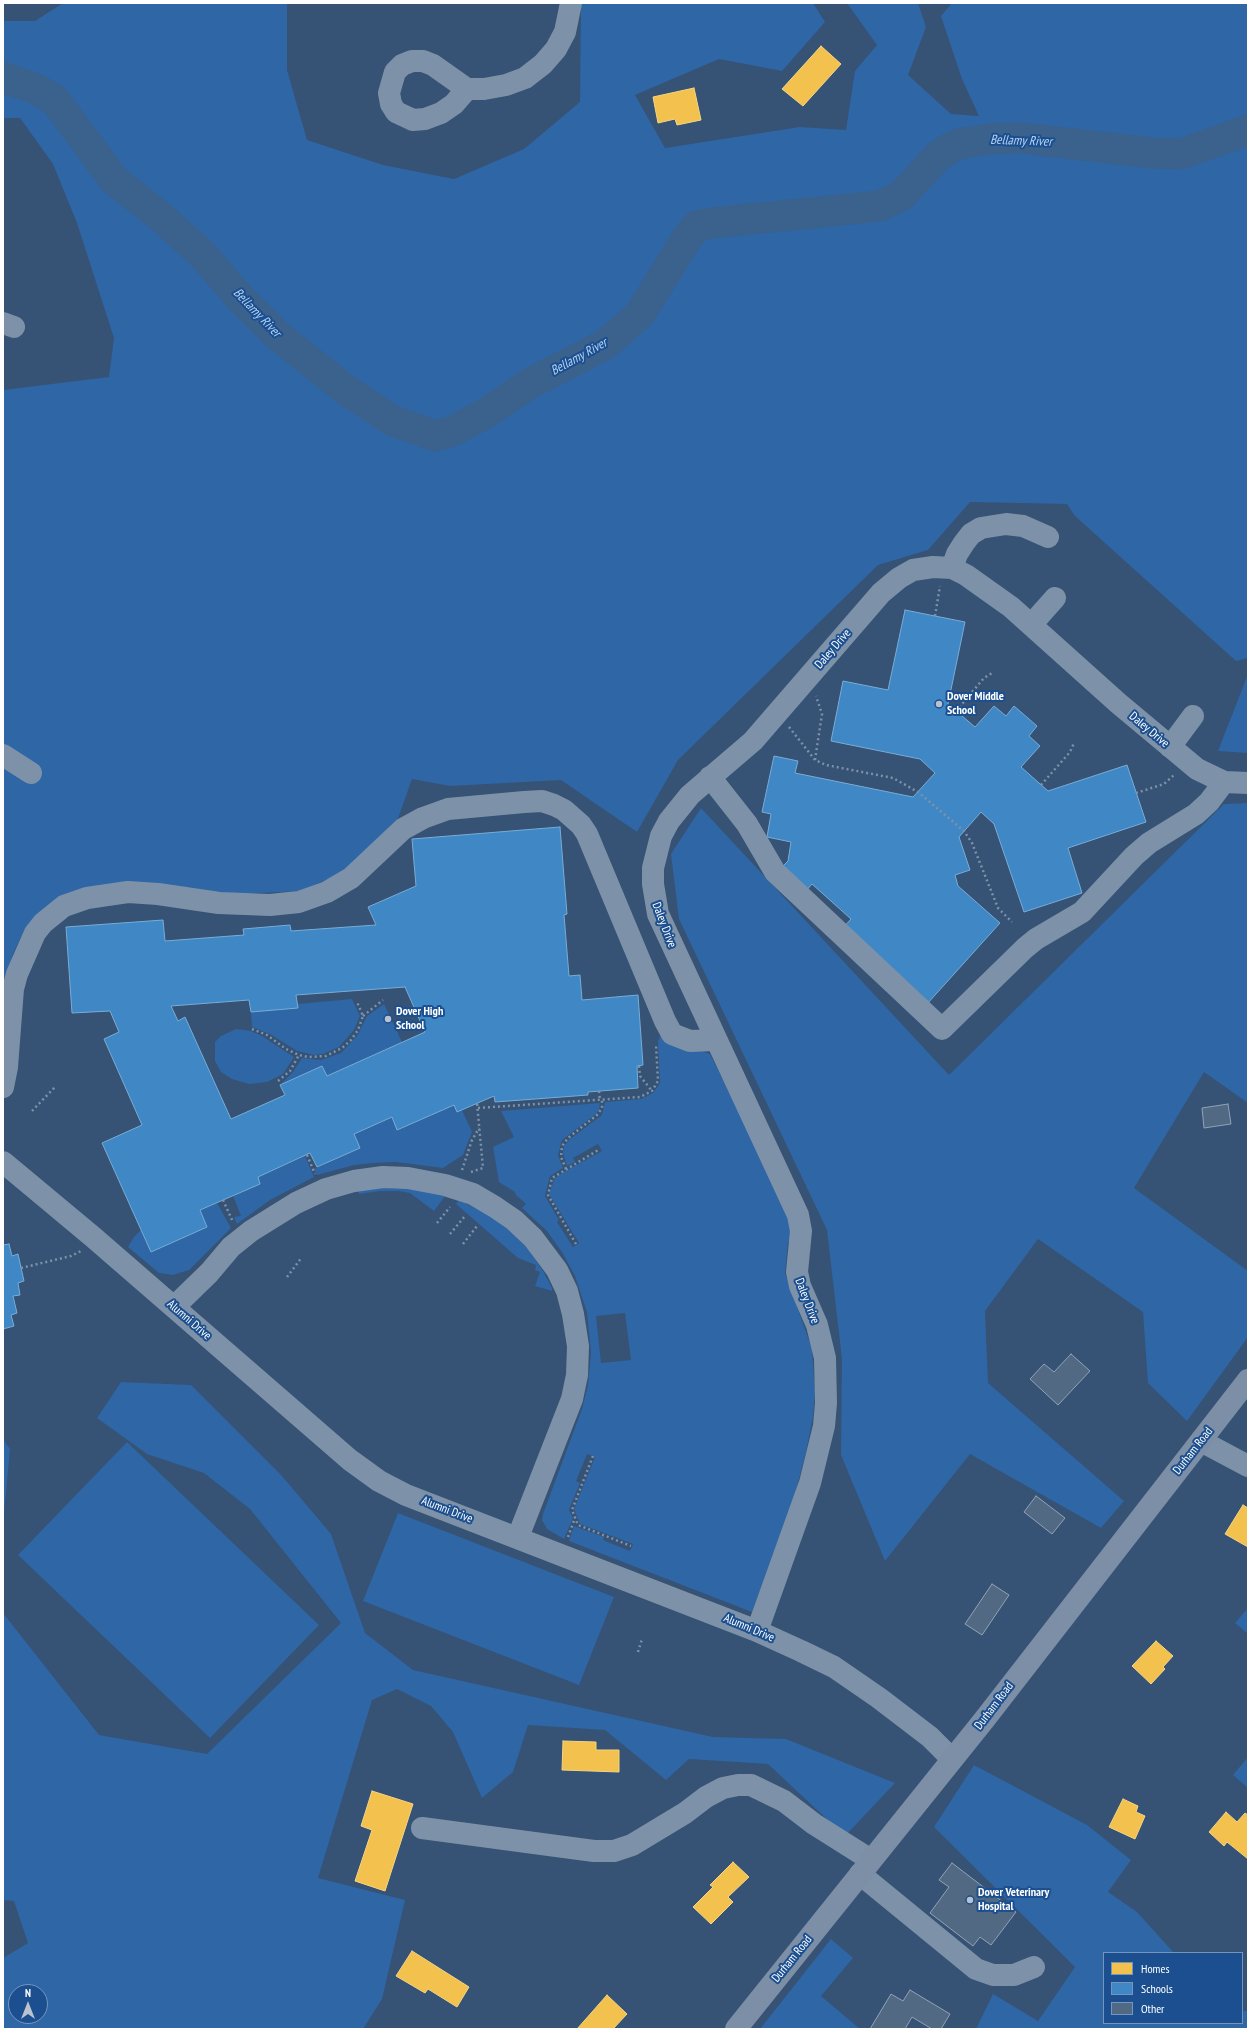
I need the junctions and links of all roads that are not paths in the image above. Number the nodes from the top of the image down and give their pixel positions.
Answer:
1 (571, 3) edge
2 (467, 89) dead end
3 (1048, 537) dead end
4 (947, 574) junction
5 (1055, 598) dead end
6 (1031, 625) junction
7 (1193, 716) dead end
8 (1170, 747) junction
9 (3, 755) edge
10 (31, 773) dead end
11 (710, 777) junction
12 (1224, 782) junction
13 (1248, 783) edge
14 (715, 1040) junction
15 (3, 1085) edge
16 (3, 1162) edge
17 (174, 1307) junction
18 (1248, 1380) edge
19 (1201, 1441) junction
20 (1248, 1466) edge
21 (518, 1537) junction
22 (757, 1631) junction
23 (952, 1759) junction
24 (422, 1828) dead end
25 (866, 1867) junction
26 (1034, 1967) dead end
27 (736, 2029) edge

1 - 2 street
3 - 4 street
4 - 6 street, Daley Drive
4 - 11 street, Daley Drive
5 - 6 street
6 - 8 street, Daley Drive
7 - 8 street
8 - 12 street, Daley Drive
9 - 10 street
11 - 12 street
11 - 14 street, Daley Drive
12 - 13 street, Daley Drive
14 - 15 street
14 - 22 street, Daley Drive
16 - 17 street, Alumni Drive
17 - 21 street, Alumni Drive
17 - 21 street
18 - 19 main road, Durham Road
19 - 20 street
19 - 23 main road, Durham Road
21 - 22 street, Alumni Drive
22 - 23 street, Alumni Drive
23 - 25 main road, Durham Road
24 - 25 street
25 - 26 street
25 - 27 main road, Durham Road

